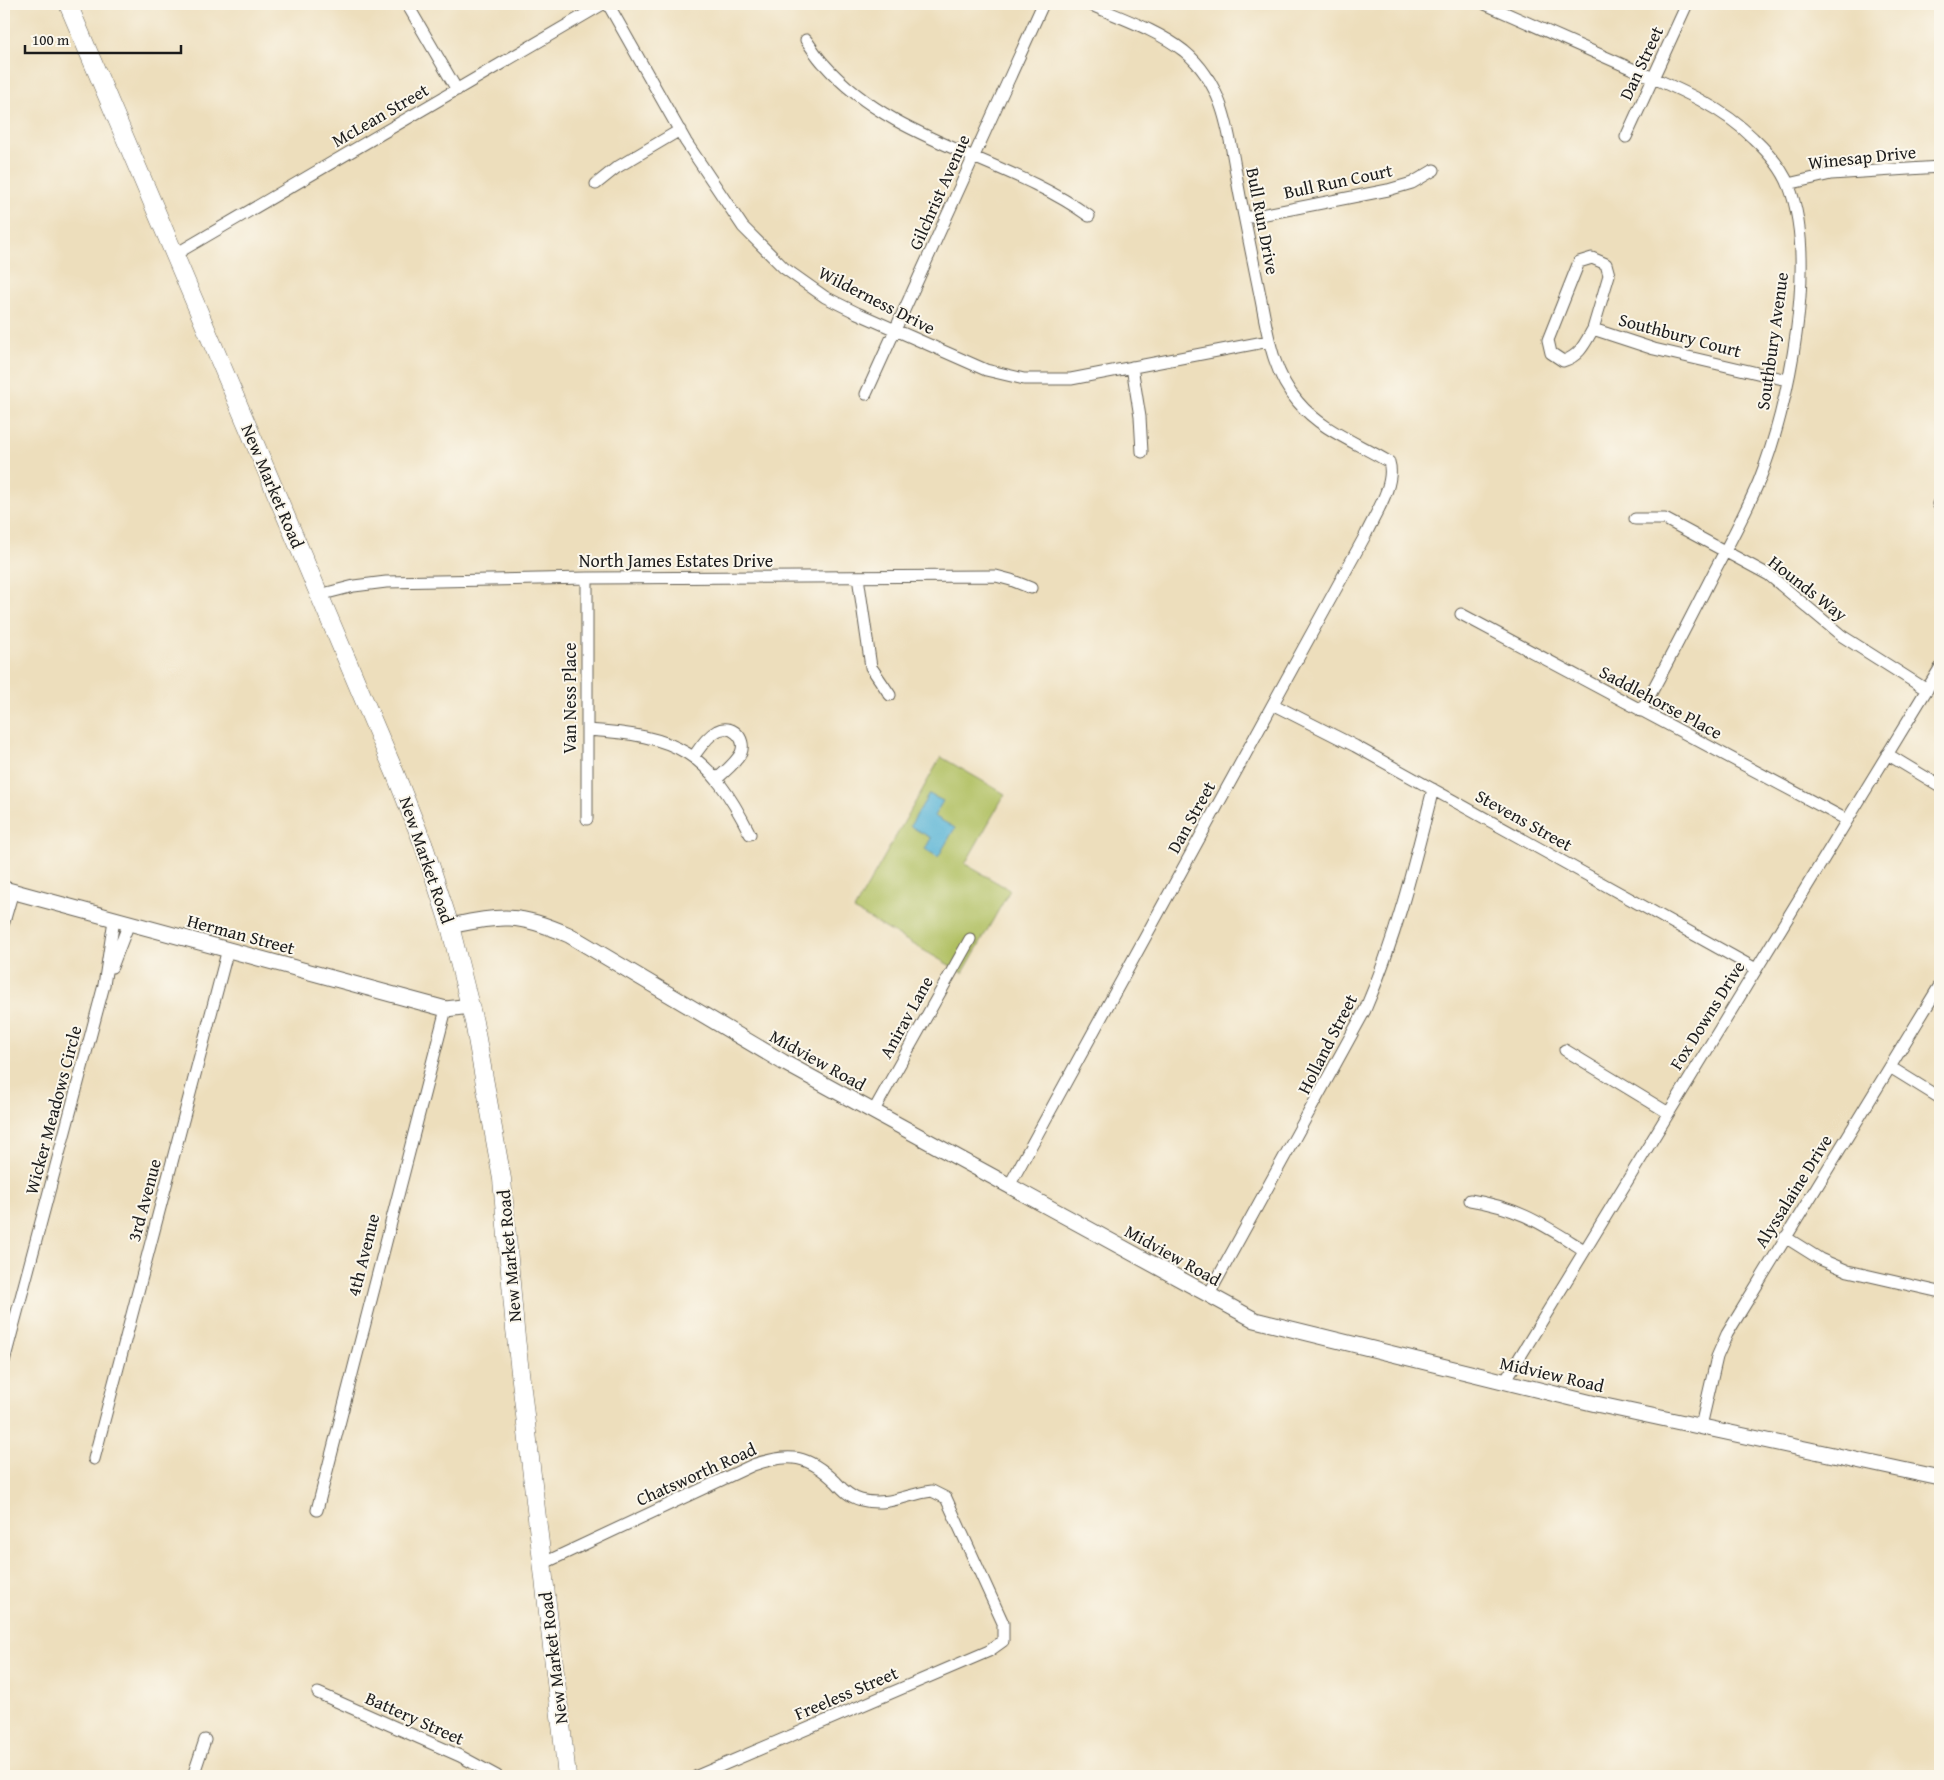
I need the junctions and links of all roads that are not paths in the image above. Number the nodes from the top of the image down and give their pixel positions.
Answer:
1 (68, 4) edge
2 (407, 4) edge
3 (604, 4) edge
4 (608, 4) edge
5 (1043, 4) edge
6 (1090, 4) edge
7 (1485, 4) edge
8 (1687, 4) edge
9 (806, 40) dead end
10 (1653, 79) junction
11 (457, 90) junction
12 (680, 130) junction
13 (1626, 137) dead end
14 (973, 157) junction
15 (1940, 167) edge
16 (1434, 170) dead end
17 (596, 184) dead end
18 (1788, 184) junction
19 (1090, 216) dead end
20 (1245, 218) junction
21 (174, 255) junction
22 (1593, 329) junction
23 (895, 330) junction
24 (1269, 340) junction
25 (1132, 368) junction
26 (1788, 380) junction
27 (866, 394) dead end
28 (1142, 452) dead end
29 (1387, 461) joint
30 (1635, 519) dead end
31 (1724, 552) junction
32 (858, 577) junction
33 (587, 578) junction
34 (1031, 588) dead end
35 (319, 595) junction
36 (1461, 614) dead end
37 (1940, 668) edge
38 (1927, 690) junction
39 (890, 695) dead end
40 (1274, 705) junction
41 (1641, 711) junction
42 (587, 730) junction
43 (1887, 754) junction
44 (693, 757) junction
45 (717, 779) junction
46 (1940, 786) edge
47 (1432, 790) junction
48 (586, 819) dead end
49 (1847, 820) junction
50 (750, 834) dead end
51 (8, 890) edge
52 (4, 922) edge
53 (122, 922) junction
54 (450, 926) junction
55 (970, 939) dead end
56 (228, 949) junction
57 (1756, 969) junction
58 (1940, 985) edge
59 (470, 1006) junction
60 (446, 1009) junction
61 (1565, 1050) dead end
62 (1890, 1067) junction
63 (1940, 1098) edge
64 (873, 1112) junction
65 (1667, 1112) junction
66 (1009, 1186) junction
67 (1470, 1200) dead end
68 (1785, 1237) junction
69 (1584, 1250) junction
70 (1940, 1292) edge
71 (1208, 1296) junction
72 (4, 1361) edge
73 (1504, 1382) junction
74 (1701, 1426) junction
75 (94, 1459) dead end
76 (1940, 1478) edge
77 (317, 1510) dead end
78 (542, 1564) junction
79 (1004, 1636) joint
80 (318, 1693) dead end
81 (205, 1740) dead end
82 (193, 1776) edge
83 (497, 1776) edge
84 (567, 1776) edge
85 (697, 1776) edge

1 - 21 main road, New Market Road
2 - 11 street
3 - 11 street, McLean Street
4 - 12 street, Wilderness Drive
5 - 14 street, Gilchrist Avenue
6 - 20 street, Bull Run Drive
7 - 10 street, Southbury Avenue
8 - 10 street, Dan Street
9 - 14 street
10 - 13 street, Dan Street
10 - 18 street, Southbury Avenue
11 - 21 street, McLean Street
12 - 17 street
12 - 23 street, Wilderness Drive
14 - 19 street
14 - 23 street, Gilchrist Avenue
15 - 18 street, Winesap Drive
16 - 20 street, Bull Run Court
18 - 26 street, Southbury Avenue
20 - 24 street, Bull Run Drive
21 - 35 main road, New Market Road
22 - 22 street, Southbury Court
22 - 26 street, Southbury Court
23 - 25 street, Wilderness Drive
23 - 27 street, Gilchrist Avenue
24 - 25 street, Wilderness Drive
24 - 29 street, Bull Run Drive
25 - 28 street
26 - 31 street, Southbury Avenue
29 - 40 street, Dan Street
30 - 31 street, Hounds Way
31 - 38 street, Hounds Way
31 - 41 street, Southbury Avenue
32 - 33 street, North James Estates Drive
32 - 34 street, North James Estates Drive
32 - 39 street
33 - 35 street, North James Estates Drive
33 - 42 street, Van Ness Place
35 - 54 main road, New Market Road
36 - 41 street, Saddlehorse Place
37 - 38 street, Fox Downs Drive
38 - 43 street, Fox Downs Drive
40 - 47 street, Stevens Street
40 - 66 street, Dan Street
41 - 49 street, Saddlehorse Place
42 - 44 street
42 - 48 street, Van Ness Place
43 - 46 street
43 - 49 street, Fox Downs Drive
44 - 45 street
44 - 45 street
45 - 50 street
47 - 57 street, Stevens Street
47 - 71 street, Holland Street
49 - 57 street, Fox Downs Drive
51 - 52 street
51 - 53 street, Herman Street
53 - 56 street, Herman Street
53 - 72 street, Wicker Meadows Circle
54 - 59 main road, New Market Road
54 - 64 street, Midview Road
55 - 64 street, Anirav Lane
56 - 60 street, Herman Street
56 - 75 street, 3rd Avenue
57 - 65 street, Fox Downs Drive
58 - 62 street, Alyssalaine Drive
59 - 60 street, Herman Street
59 - 78 main road, New Market Road
60 - 77 street, 4th Avenue
61 - 65 street
62 - 63 street
62 - 68 street, Alyssalaine Drive
64 - 66 street, Midview Road
65 - 69 street, Fox Downs Drive
66 - 71 street, Midview Road
67 - 69 street
68 - 70 street
68 - 74 street, Alyssalaine Drive
69 - 73 street, Fox Downs Drive
71 - 73 street, Midview Road
73 - 74 street, Midview Road
74 - 76 street, Midview Road
78 - 79 street, Chatsworth Road
78 - 84 main road, New Market Road
79 - 85 street, Freeless Street
80 - 83 street, Battery Street
81 - 82 street

